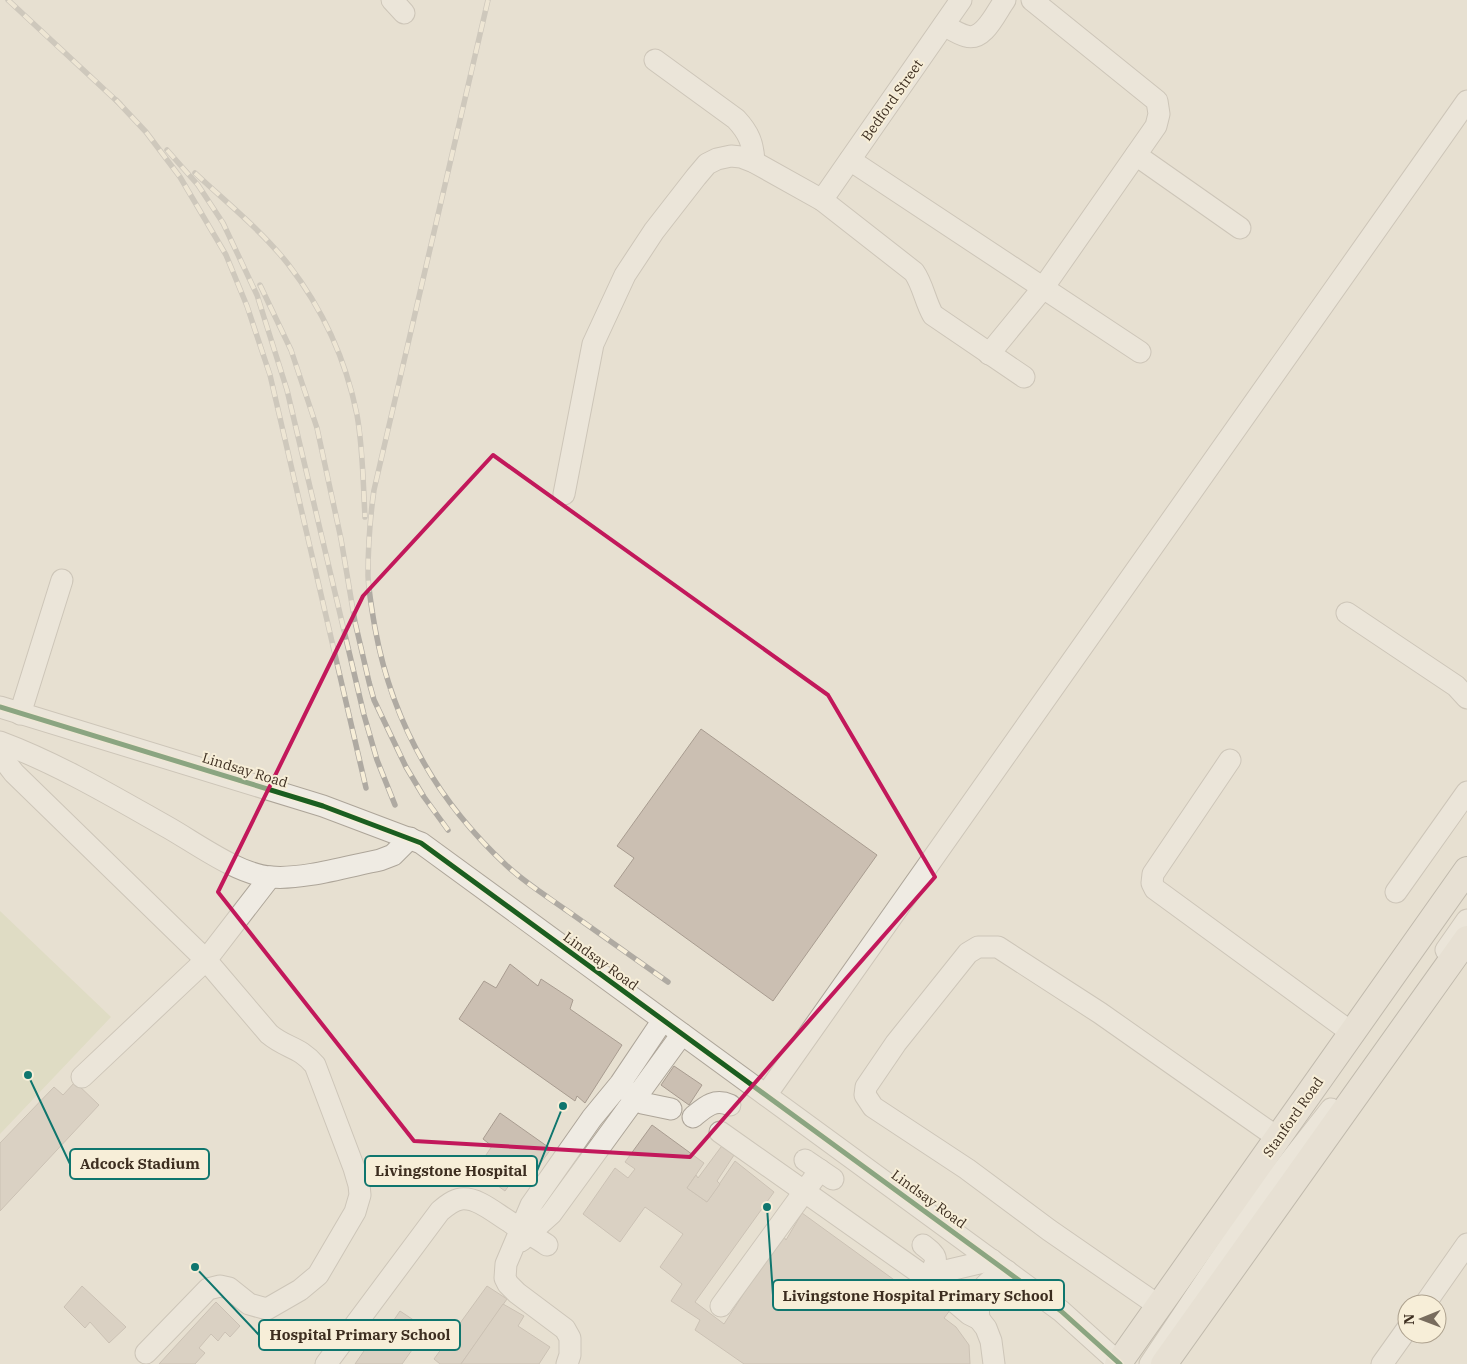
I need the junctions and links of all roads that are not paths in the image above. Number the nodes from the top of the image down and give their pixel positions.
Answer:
1 (962, 0) edge
2 (1005, 0) edge
3 (1032, 0) edge
4 (944, 25) junction
5 (655, 60) dead end
6 (1467, 101) edge
7 (1136, 155) junction
8 (850, 160) junction
9 (754, 162) junction
10 (822, 200) junction
11 (1240, 228) dead end
12 (1043, 288) junction
13 (1140, 352) dead end
14 (989, 354) junction
15 (1024, 377) dead end
16 (564, 494) dead end
17 (62, 580) dead end
18 (1347, 613) dead end
19 (1467, 698) edge
20 (0, 708) edge
21 (20, 714) junction
22 (0, 742) edge
23 (0, 755) edge
24 (1230, 760) dead end
25 (1467, 792) edge
26 (410, 838) junction
27 (1467, 870) edge
28 (270, 877) junction
29 (1467, 889) edge
30 (1396, 892) dead end
31 (1467, 920) edge
32 (1467, 939) edge
33 (206, 960) junction
34 (663, 1020) junction
35 (1352, 1033) junction
36 (682, 1034) junction
37 (82, 1077) dead end
38 (627, 1091) junction
39 (766, 1095) junction
40 (730, 1105) dead end
41 (671, 1109) dead end
42 (693, 1117) dead end
43 (720, 1132) dead end
44 (1278, 1138) junction
45 (819, 1170) dead end
46 (805, 1192) junction
47 (533, 1236) junction
48 (1467, 1244) edge
49 (923, 1245) dead end
50 (1000, 1266) junction
51 (927, 1275) junction
52 (1431, 1294) edge
53 (721, 1306) dead end
54 (1159, 1306) junction
55 (979, 1319) junction
56 (1397, 1343) edge
57 (146, 1353) dead end
58 (326, 1364) edge
59 (567, 1364) edge
60 (994, 1364) edge
61 (1122, 1364) edge
62 (1150, 1364) edge
63 (1164, 1364) edge
64 (1382, 1364) edge

1 - 4 street, Bedford Street
2 - 4 street
3 - 7 street
4 - 8 street, Bedford Street
5 - 9 street
6 - 39 street
7 - 11 street
7 - 12 street
8 - 10 street, Bedford Street
8 - 12 street
9 - 10 street
9 - 16 street
10 - 14 street
12 - 13 street
12 - 14 street
14 - 15 street
17 - 21 street
18 - 19 street
20 - 21 street, Lindsay Road
21 - 26 street, Lindsay Road
22 - 28 street
23 - 33 street
24 - 35 street
25 - 30 street
26 - 28 street
26 - 34 street, Lindsay Road
27 - 35 main road, Stanford Road
28 - 33 street
29 - 61 street
31 - 62 street
32 - 63 main road
33 - 37 street
33 - 57 street
34 - 36 street, Lindsay Road
34 - 38 street
35 - 44 main road, Stanford Road
36 - 38 street
36 - 39 street, Lindsay Road
38 - 41 street
38 - 47 street
39 - 50 street, Lindsay Road
40 - 42 street
43 - 46 street
44 - 54 main road, Stanford Road
44 - 54 street
45 - 46 street
46 - 51 street
46 - 53 street
47 - 58 street
47 - 59 street
48 - 52 street
49 - 51 street
50 - 51 street
50 - 55 street
50 - 61 street, Lindsay Road
51 - 55 street
54 - 61 main road, Stanford Road
55 - 60 street
56 - 64 street

